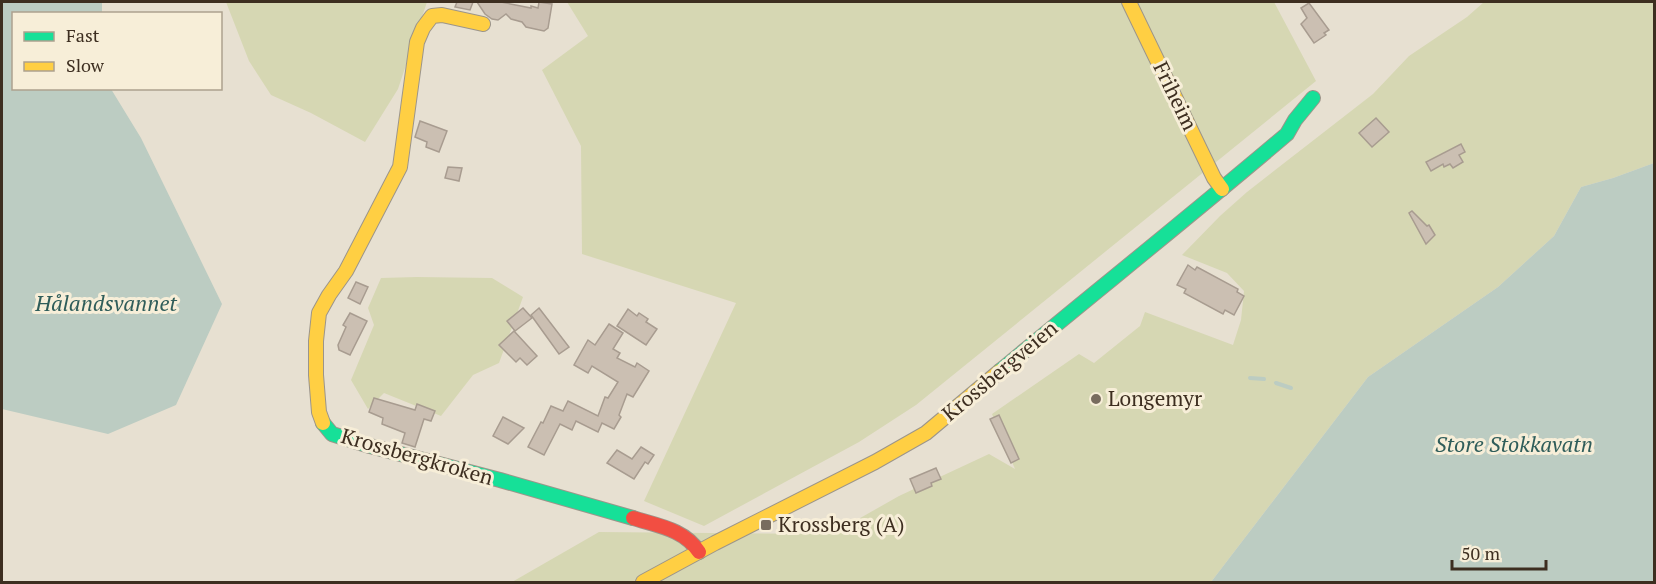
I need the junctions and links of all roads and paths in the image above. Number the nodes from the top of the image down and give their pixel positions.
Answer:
1 (1129, 2) edge
2 (483, 24) dead end
3 (1313, 98) dead end
4 (1222, 189) junction
5 (699, 552) junction
6 (643, 582) edge

1 - 4 street, Friheim
2 - 5 street, Krossbergkroken
3 - 4 street, Krossbergveien
4 - 5 street, Krossbergveien
5 - 6 street, Krossbergveien

